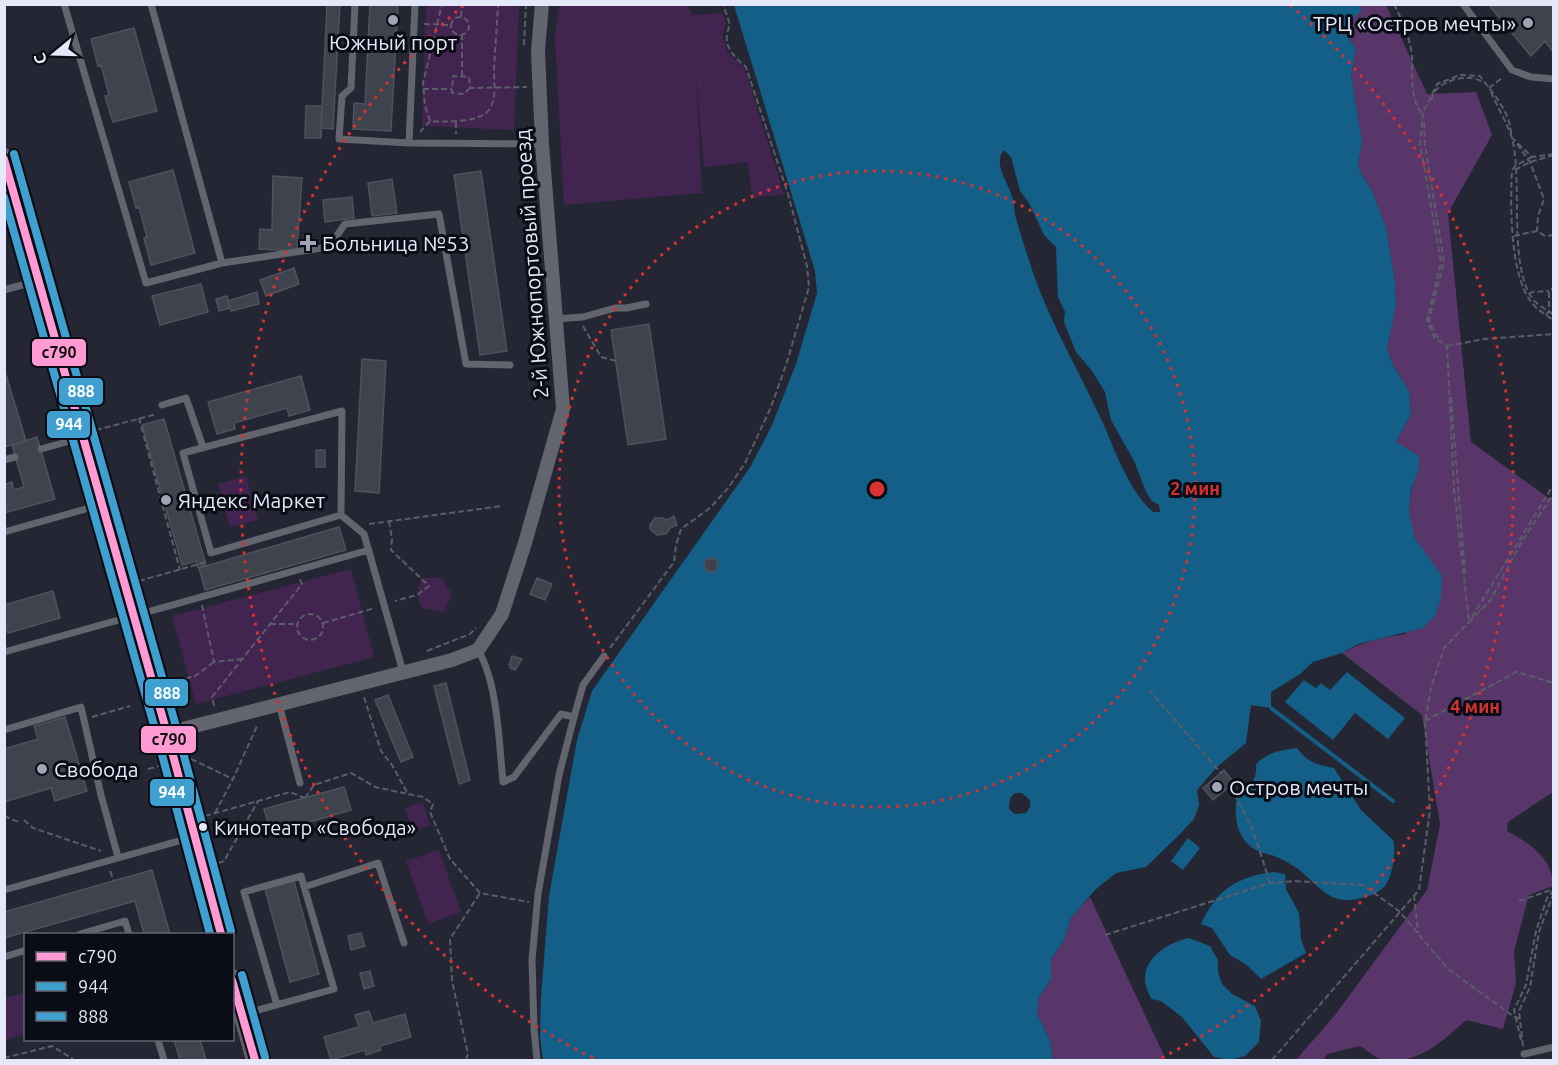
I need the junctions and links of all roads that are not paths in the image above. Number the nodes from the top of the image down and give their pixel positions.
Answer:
1 (64, 4) edge
2 (151, 4) edge
3 (355, 4) edge
4 (415, 4) edge
5 (542, 4) edge
6 (1463, 4) edge
7 (1554, 80) edge
8 (409, 143) junction
9 (542, 144) junction
10 (4, 157) edge
11 (12, 213) edge
12 (222, 263) junction
13 (40, 280) junction
14 (4, 290) edge
15 (646, 304) dead end
16 (555, 319) junction
17 (510, 365) dead end
18 (162, 405) dead end
19 (90, 434) junction
20 (203, 447) junction
21 (41, 450) dead end
22 (15, 457) dead end
23 (4, 460) edge
24 (103, 504) junction
25 (341, 515) junction
26 (4, 532) edge
27 (369, 550) junction
28 (134, 616) junction
29 (478, 650) junction
30 (4, 652) edge
31 (604, 656) road end
32 (401, 666) junction
33 (279, 704) junction
34 (574, 717) junction
35 (4, 730) edge
36 (167, 733) junction
37 (301, 786) road end
38 (195, 837) junction
39 (118, 857) junction
40 (304, 887) junction
41 (4, 890) edge
42 (83, 933) edge
43 (129, 933) edge
44 (221, 933) edge
45 (404, 943) dead end
46 (24, 951) edge
47 (4, 957) edge
48 (234, 985) edge
49 (277, 1005) junction
50 (242, 1015) junction
51 (158, 1041) edge
52 (1554, 1047) edge
53 (1524, 1054) road end
54 (164, 1060) edge
55 (255, 1060) edge
56 (537, 1060) edge

1 - 12 lane
2 - 12 lane
3 - 8 lane
4 - 8 lane
5 - 9 street, 2-й Южнопортовый проезд
6 - 7 lane
8 - 9 lane
9 - 16 street, 2-й Южнопортовый проезд
10 - 11 main road
11 - 13 main road
12 - 17 lane
13 - 14 lane
13 - 19 main road
15 - 16 lane
16 - 29 street, 2-й Южнопортовый проезд
18 - 20 lane
19 - 21 lane
19 - 24 main road
20 - 25 lane
20 - 25 lane
22 - 23 lane
24 - 26 lane
24 - 28 main road
25 - 27 lane
27 - 28 lane
27 - 32 lane
28 - 30 lane
28 - 36 main road
29 - 32 street
29 - 34 lane
31 - 34 lane
32 - 33 street
33 - 36 street
33 - 37 lane
34 - 56 lane
35 - 39 lane
36 - 38 main road
38 - 39 lane
38 - 44 main road
39 - 41 lane
40 - 45 lane
40 - 49 lane
40 - 49 lane
42 - 43 lane
46 - 47 lane
48 - 50 main road
49 - 50 lane
50 - 55 main road
51 - 54 lane
52 - 53 lane

